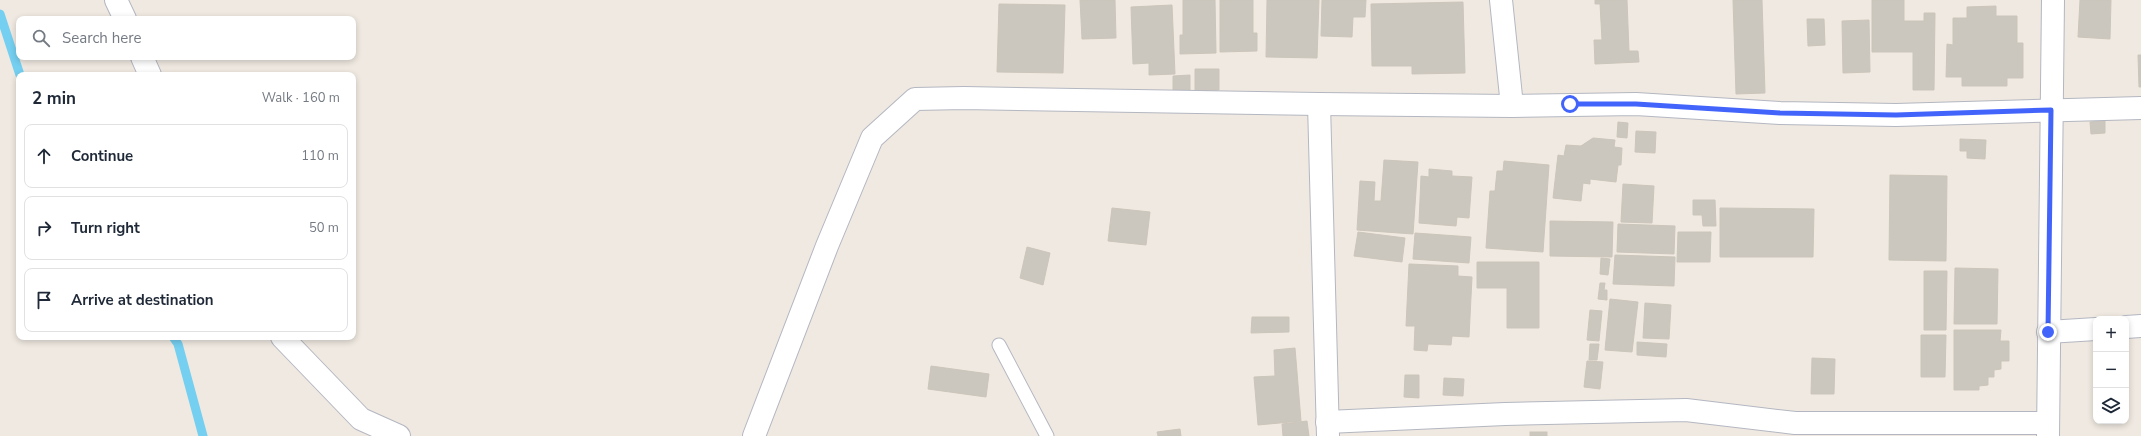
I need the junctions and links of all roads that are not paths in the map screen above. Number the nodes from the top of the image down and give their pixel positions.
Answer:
1 (116, 0) edge
2 (1501, 0) edge
3 (2053, 0) edge
4 (124, 16) edge
5 (143, 60) edge
6 (149, 72) edge
7 (1319, 104) junction
8 (1512, 106) junction
9 (2141, 108) edge
10 (2051, 110) junction
11 (2141, 326) edge
12 (2129, 327) edge
13 (2093, 329) edge
14 (2048, 332) junction
15 (285, 340) edge
16 (999, 345) dead end
17 (1328, 429) edge
18 (2048, 429) edge
19 (398, 436) edge
20 (754, 436) edge
21 (1047, 436) edge

1 - 4 street
2 - 8 street
3 - 10 street
5 - 6 street
7 - 8 street
7 - 17 street
7 - 20 street
8 - 10 street
9 - 10 street
10 - 14 street
11 - 12 street
13 - 14 street
14 - 18 street
15 - 19 street
16 - 21 lane
17 - 18 street

